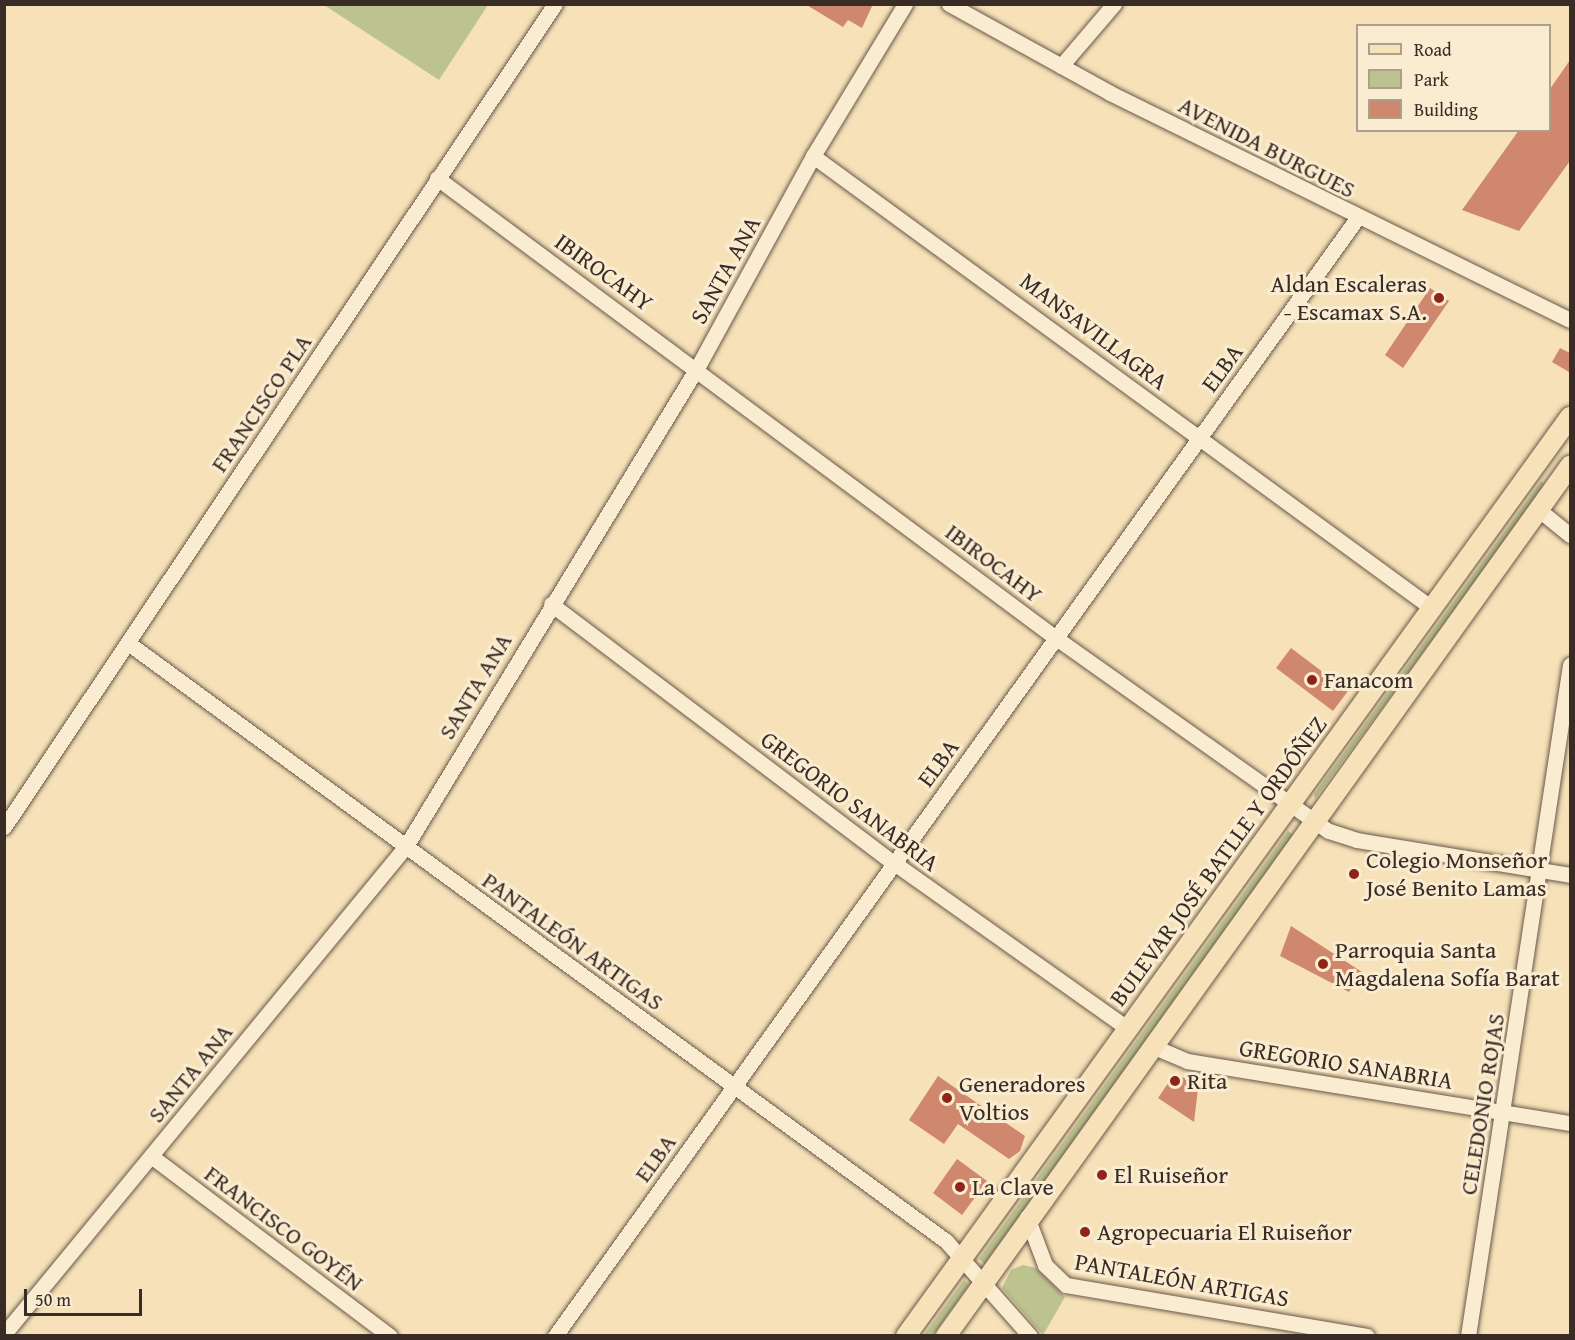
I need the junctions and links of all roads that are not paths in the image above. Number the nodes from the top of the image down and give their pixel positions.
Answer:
1 (555, 4) edge
2 (905, 4) edge
3 (949, 4) edge
4 (1113, 4) edge
5 (1061, 66) junction
6 (813, 156) junction
7 (438, 178) junction
8 (1358, 217) junction
9 (1570, 320) edge
10 (697, 368) junction
11 (1570, 417) edge
12 (1200, 438) junction
13 (1570, 466) edge
14 (1539, 510) junction
15 (1570, 535) edge
16 (551, 604) junction
17 (1433, 609) junction
18 (1056, 638) junction
19 (128, 643) junction
20 (1570, 665) edge
21 (1292, 804) junction
22 (1314, 819) junction
23 (4, 827) edge
24 (406, 846) junction
25 (894, 863) junction
26 (1539, 870) junction
27 (1570, 875) edge
28 (1127, 1028) junction
29 (1152, 1046) junction
30 (735, 1087) junction
31 (1504, 1113) junction
32 (1570, 1123) edge
33 (151, 1156) junction
34 (1027, 1217) junction
35 (962, 1259) junction
36 (984, 1284) junction
37 (4, 1334) edge
38 (390, 1335) edge
39 (555, 1335) edge
40 (906, 1335) edge
41 (946, 1335) edge
42 (1030, 1335) edge
43 (1367, 1335) edge
44 (1468, 1335) edge

1 - 7 street, FRANCISCO PLA
2 - 6 street, SANTA ANA
3 - 5 street, AVENIDA BURGUES
4 - 5 street
5 - 8 street, AVENIDA BURGUES
6 - 10 street, SANTA ANA
6 - 12 street, MANSAVILLAGRA
7 - 10 street, IBIROCAHY
7 - 19 street, FRANCISCO PLA
8 - 9 street, AVENIDA BURGUES
8 - 12 street, ELBA
10 - 16 street, SANTA ANA
10 - 18 street, IBIROCAHY
11 - 17 main road, BULEVAR JOSÉ BATLLE Y ORDÓÑEZ
12 - 17 street, MANSAVILLAGRA
12 - 18 street, ELBA
13 - 14 main road
14 - 15 street
14 - 22 main road
16 - 24 street, SANTA ANA
16 - 25 street, GREGORIO SANABRIA
17 - 21 main road, BULEVAR JOSÉ BATLLE Y ORDÓÑEZ
18 - 21 street, IBIROCAHY
18 - 25 street, ELBA
19 - 23 street, FRANCISCO PLA
19 - 24 street, PANTALEÓN ARTIGAS
20 - 26 street, CELEDONIO ROJAS
21 - 22 street, IBIROCAHY
21 - 28 main road, BULEVAR JOSÉ BATLLE Y ORDÓÑEZ
22 - 26 street, IBIROCAHY
22 - 29 main road
24 - 30 street, PANTALEÓN ARTIGAS
24 - 33 street, SANTA ANA
25 - 28 street, GREGORIO SANABRIA
25 - 30 street, ELBA
26 - 27 street, IBIROCAHY
26 - 31 street, CELEDONIO ROJAS
28 - 35 main road, BULEVAR JOSÉ BATLLE Y ORDÓÑEZ
29 - 31 street, GREGORIO SANABRIA
29 - 34 main road
30 - 35 street, PANTALEÓN ARTIGAS
30 - 39 street, ELBA
31 - 32 street, GREGORIO SANABRIA
31 - 44 street, CELEDONIO ROJAS
33 - 37 street, SANTA ANA
33 - 38 street, FRANCISCO GOYÉN
34 - 36 main road
34 - 43 street, PANTALEÓN ARTIGAS
35 - 36 street, PANTALEÓN ARTIGAS
35 - 40 main road, BULEVAR JOSÉ BATLLE Y ORDÓÑEZ
36 - 41 main road
36 - 42 street, PANTALEÓN ARTIGAS

